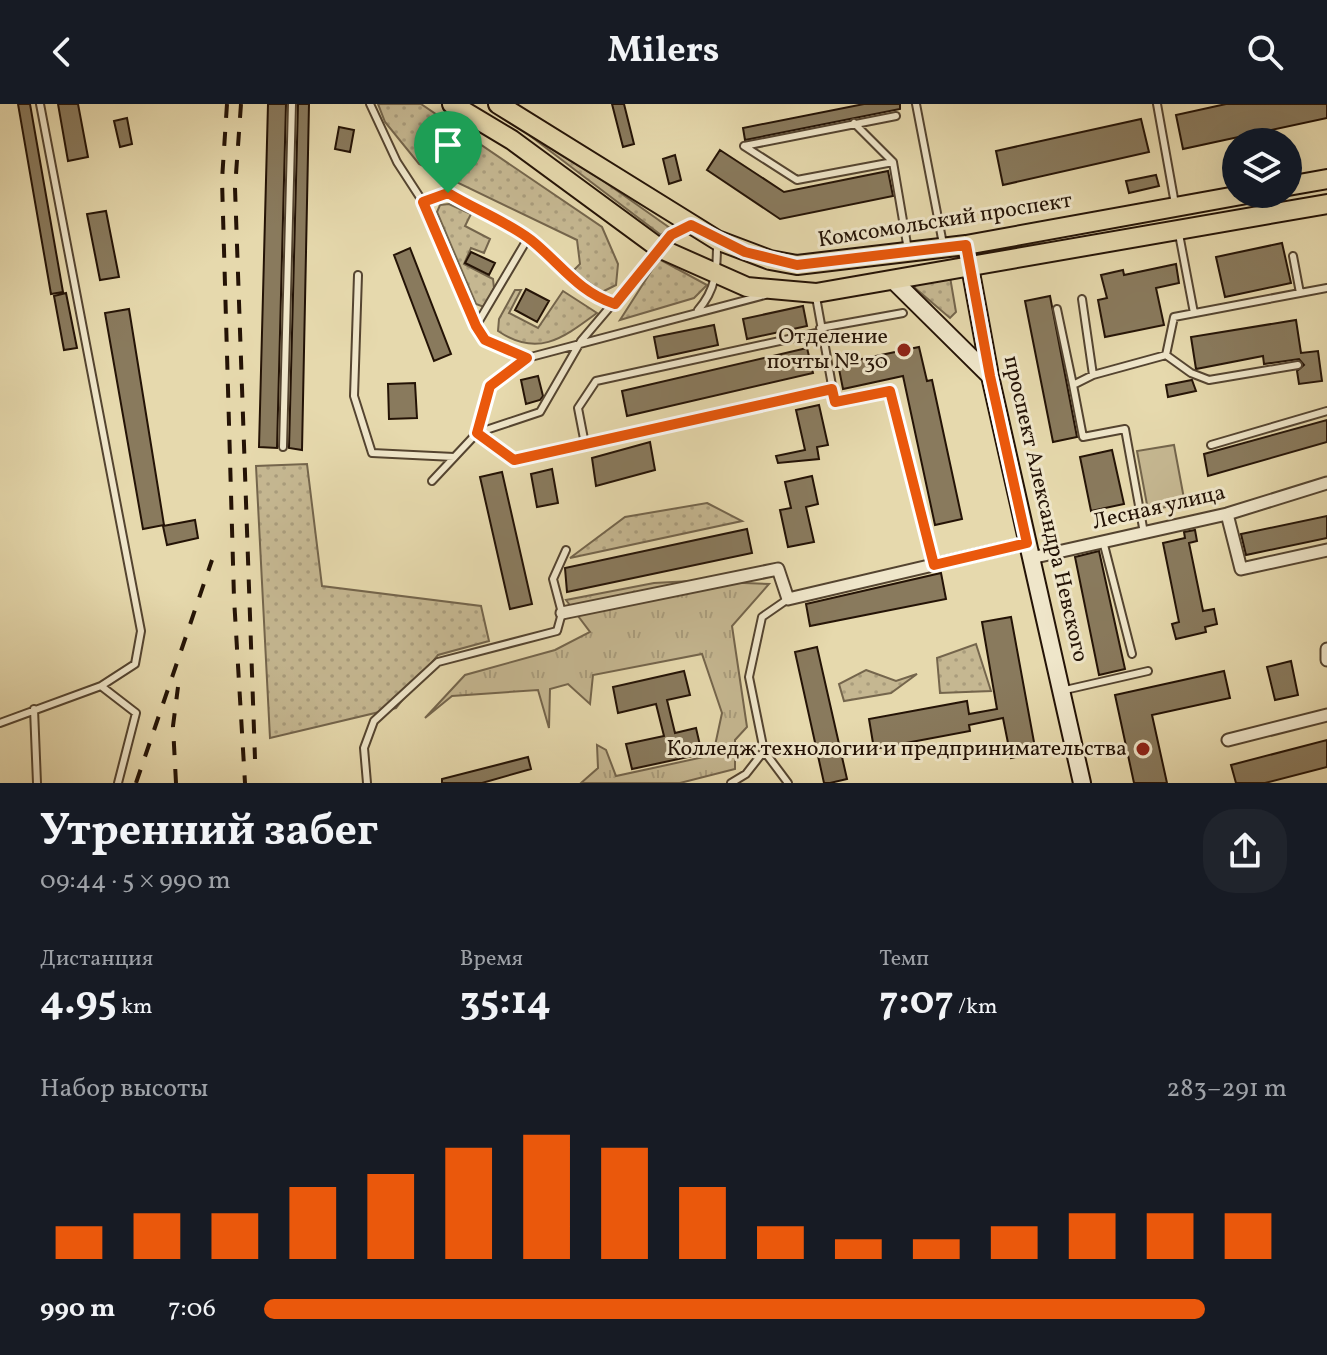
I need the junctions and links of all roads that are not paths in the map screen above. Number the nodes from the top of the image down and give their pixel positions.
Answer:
1 (40, 104) edge
2 (292, 104) edge
3 (370, 104) edge
4 (452, 104) edge
5 (498, 104) edge
6 (916, 104) edge
7 (1157, 104) edge
8 (896, 116) dead end
9 (854, 123) junction
10 (893, 162) junction
11 (1327, 179) edge
12 (1302, 183) edge
13 (1222, 199) edge
14 (423, 202) junction
15 (1327, 204) edge
16 (1176, 207) junction
17 (691, 225) junction
18 (1178, 231) junction
19 (528, 238) junction
20 (717, 240) junction
21 (966, 245) junction
22 (659, 248) junction
23 (944, 248) junction
24 (908, 253) junction
25 (1293, 256) dead end
26 (970, 267) junction
27 (358, 275) dead end
28 (717, 276) junction
29 (893, 280) junction
30 (1327, 288) edge
31 (780, 292) junction
32 (816, 293) junction
33 (1300, 293) junction
34 (1082, 299) dead end
35 (615, 304) junction
36 (1057, 309) dead end
37 (698, 310) junction
38 (903, 313) dead end
39 (1194, 313) junction
40 (476, 326) junction
41 (821, 330) junction
42 (581, 341) junction
43 (1166, 355) junction
44 (527, 358) junction
45 (1298, 365) dead end
46 (1093, 375) junction
47 (990, 376) junction
48 (1073, 385) junction
49 (832, 389) junction
50 (1327, 411) edge
51 (477, 433) junction
52 (585, 444) junction
53 (1211, 445) dead end
54 (283, 447) dead end
55 (454, 457) junction
56 (432, 481) dead end
57 (1327, 483) edge
58 (1227, 514) junction
59 (1144, 533) junction
60 (1103, 541) junction
61 (566, 550) dead end
62 (1029, 550) junction
63 (1327, 550) edge
64 (934, 565) junction
65 (788, 599) junction
66 (562, 613) junction
67 (1327, 649) edge
68 (1132, 654) dead end
69 (1327, 660) edge
70 (1148, 671) dead end
71 (101, 686) junction
72 (1061, 691) junction
73 (34, 709) junction
74 (1327, 715) edge
75 (0, 723) edge
76 (1228, 740) dead end
77 (764, 751) junction
78 (37, 783) edge
79 (118, 783) edge
80 (367, 783) edge
81 (731, 783) edge
82 (788, 783) edge
83 (1082, 783) edge

1 - 71 lane
2 - 54 lane
3 - 14 lane
4 - 22 main road
5 - 17 main road, Комсомольский проспект
6 - 23 lane
7 - 16 lane
8 - 9 lane
9 - 10 lane
9 - 10 lane
10 - 24 lane
11 - 12 main road
13 - 16 main road, Комсомольский проспект
14 - 19 lane
14 - 40 lane
15 - 18 main road
16 - 21 main road, Комсомольский проспект
17 - 20 main road, Комсомольский проспект
17 - 22 lane
18 - 26 main road
18 - 39 lane
19 - 35 lane
19 - 40 lane
20 - 24 main road, Комсомольский проспект
20 - 28 lane
21 - 23 main road, Комсомольский проспект
21 - 26 main road, проспект Александра Невского
22 - 28 main road
22 - 35 lane
23 - 24 main road, Комсомольский проспект
25 - 33 lane
26 - 29 main road
26 - 47 main road, проспект Александра Невского
27 - 55 lane
28 - 31 main road
28 - 37 lane
29 - 32 main road
29 - 47 main road
30 - 33 lane
31 - 32 main road
31 - 37 lane
32 - 41 lane
33 - 39 lane
34 - 46 lane
35 - 42 lane
36 - 48 lane
37 - 42 lane
38 - 41 lane
39 - 43 lane
40 - 44 lane
41 - 49 lane
41 - 52 lane
42 - 44 lane
42 - 51 lane
43 - 45 lane
43 - 46 lane
44 - 51 lane
46 - 48 lane
47 - 62 main road, проспект Александра Невского
48 - 59 lane
49 - 52 lane
49 - 64 lane
50 - 53 lane
51 - 52 lane
51 - 55 lane
55 - 56 lane
57 - 58 street, Лесная улица
58 - 59 street, Лесная улица
58 - 63 street
59 - 60 street, Лесная улица
60 - 62 street, Лесная улица
60 - 68 lane
61 - 66 lane
62 - 64 street, Лесная улица
62 - 72 main road, проспект Александра Невского
64 - 65 street, Лесная улица
65 - 66 street
65 - 77 lane
66 - 80 lane
67 - 69 street
70 - 72 lane
71 - 73 lane
71 - 79 lane
72 - 83 main road, проспект Александра Невского
73 - 75 lane
73 - 78 lane
74 - 76 street
77 - 81 lane
77 - 82 lane

